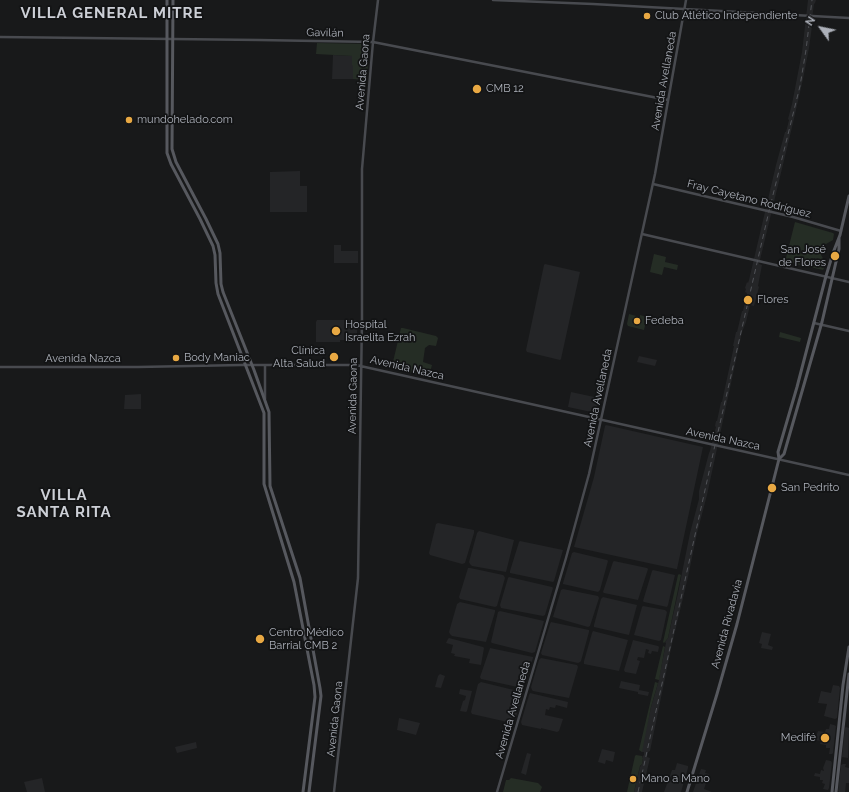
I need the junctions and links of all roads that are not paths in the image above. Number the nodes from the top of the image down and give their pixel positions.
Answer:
1 (167, 0) edge
2 (173, 0) edge
3 (378, 0) edge
4 (493, 0) edge
5 (686, 0) edge
6 (684, 10) junction
7 (849, 18) edge
8 (0, 37) edge
9 (167, 38) junction
10 (172, 39) junction
11 (373, 42) junction
12 (668, 100) junction
13 (653, 184) junction
14 (849, 196) edge
15 (841, 231) junction
16 (642, 234) junction
17 (839, 237) junction
18 (826, 276) junction
19 (832, 278) junction
20 (849, 282) edge
21 (814, 323) junction
22 (821, 325) junction
23 (849, 331) edge
24 (245, 365) junction
25 (251, 365) junction
26 (265, 365) junction
27 (361, 366) junction
28 (0, 367) edge
29 (265, 399) junction
30 (602, 420) junction
31 (779, 459) junction
32 (849, 475) edge
33 (849, 647) edge
34 (849, 674) edge
35 (303, 792) edge
36 (309, 792) edge
37 (334, 792) edge
38 (497, 792) edge
39 (687, 792) edge
40 (832, 792) edge
41 (836, 792) edge

1 - 9 main road
2 - 10 main road
3 - 11 main road, Avenida Gaona
4 - 6 main road
5 - 6 main road, Avenida Avellaneda
6 - 7 main road
6 - 12 main road, Avenida Avellaneda
8 - 9 main road, Gavilán
9 - 10 main road, Gavilán
9 - 24 main road
10 - 11 main road, Gavilán
10 - 25 main road
11 - 12 main road, Gavilán
11 - 27 main road, Avenida Gaona
12 - 13 main road, Avenida Avellaneda
13 - 15 main road, Fray Cayetano Rodríguez
13 - 16 main road, Avenida Avellaneda
14 - 15 main road, Avenida Rivadavia
15 - 17 main road, Avenida Rivadavia
16 - 18 main road
16 - 30 main road, Avenida Avellaneda
17 - 18 main road, Avenida Rivadavia
17 - 19 main road, Avenida Rivadavia
18 - 19 main road
18 - 21 main road, Avenida Rivadavia
19 - 20 main road
19 - 22 main road, Avenida Rivadavia
21 - 22 main road
21 - 31 main road, Avenida Rivadavia
22 - 23 main road
22 - 31 main road, Avenida Rivadavia
24 - 25 main road, Avenida Nazca
24 - 28 main road, Avenida Nazca
24 - 35 main road
25 - 26 main road, Avenida Nazca
25 - 29 main road
26 - 27 main road, Avenida Nazca
26 - 29 main road
27 - 30 main road, Avenida Nazca
27 - 37 main road, Avenida Gaona
29 - 36 main road
30 - 31 main road, Avenida Nazca
30 - 38 main road, Avenida Avellaneda
31 - 32 main road, Avenida Nazca
31 - 39 main road, Avenida Rivadavia
33 - 40 main road
34 - 41 main road

